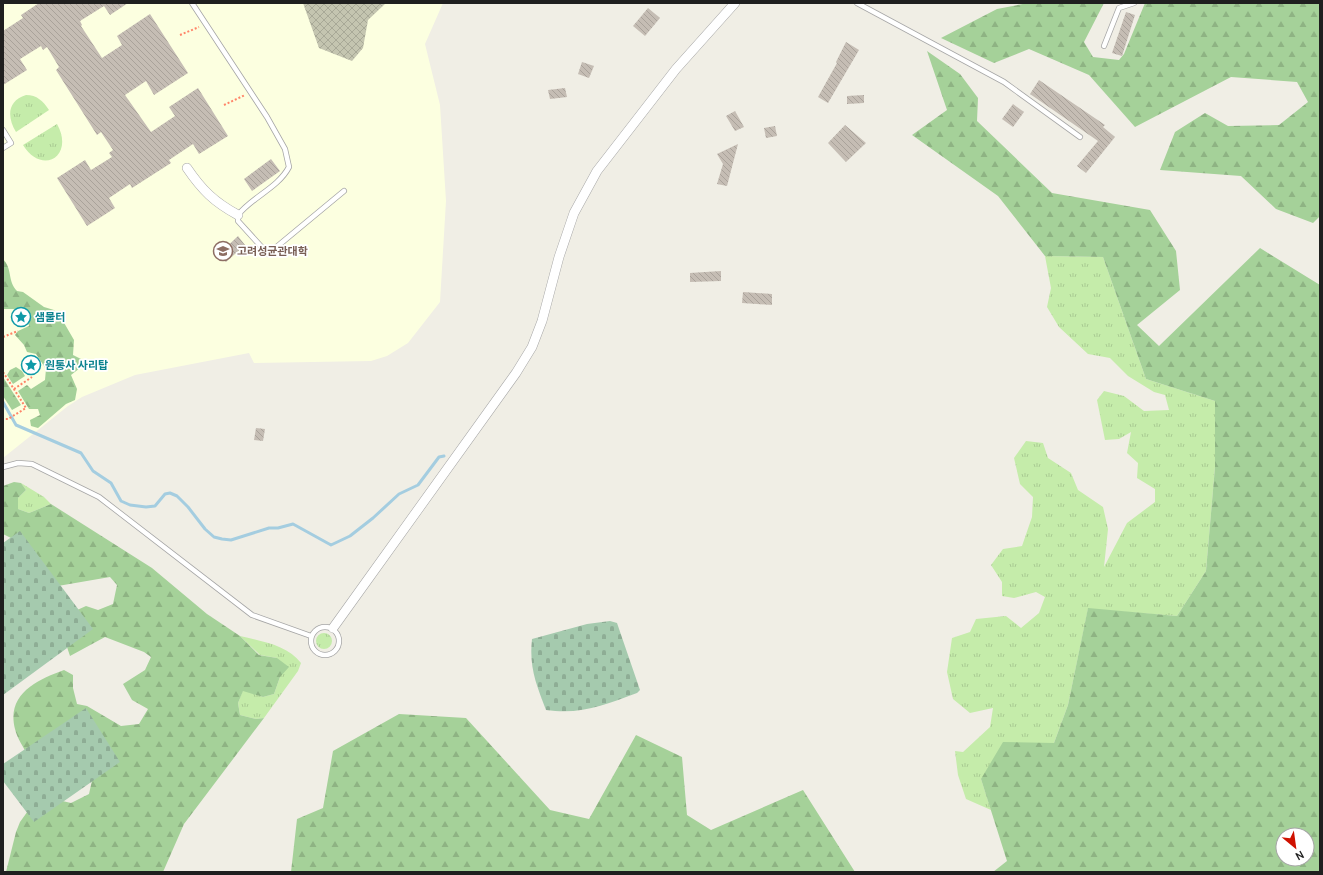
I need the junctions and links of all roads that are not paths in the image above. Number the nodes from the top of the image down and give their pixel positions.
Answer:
1 (192, 3) edge
2 (735, 3) edge
3 (857, 3) edge
4 (1134, 3) edge
5 (1104, 46) dead end
6 (3, 130) edge
7 (1080, 137) dead end
8 (3, 148) edge
9 (187, 168) dead end
10 (344, 191) dead end
11 (238, 215) junction
12 (3, 468) edge
13 (332, 628) junction
14 (311, 636) junction

1 - 11 lane
2 - 13 street
3 - 7 lane
4 - 5 lane
6 - 8 lane
9 - 11 street
10 - 11 lane
12 - 14 lane
13 - 14 lane
13 - 14 lane

